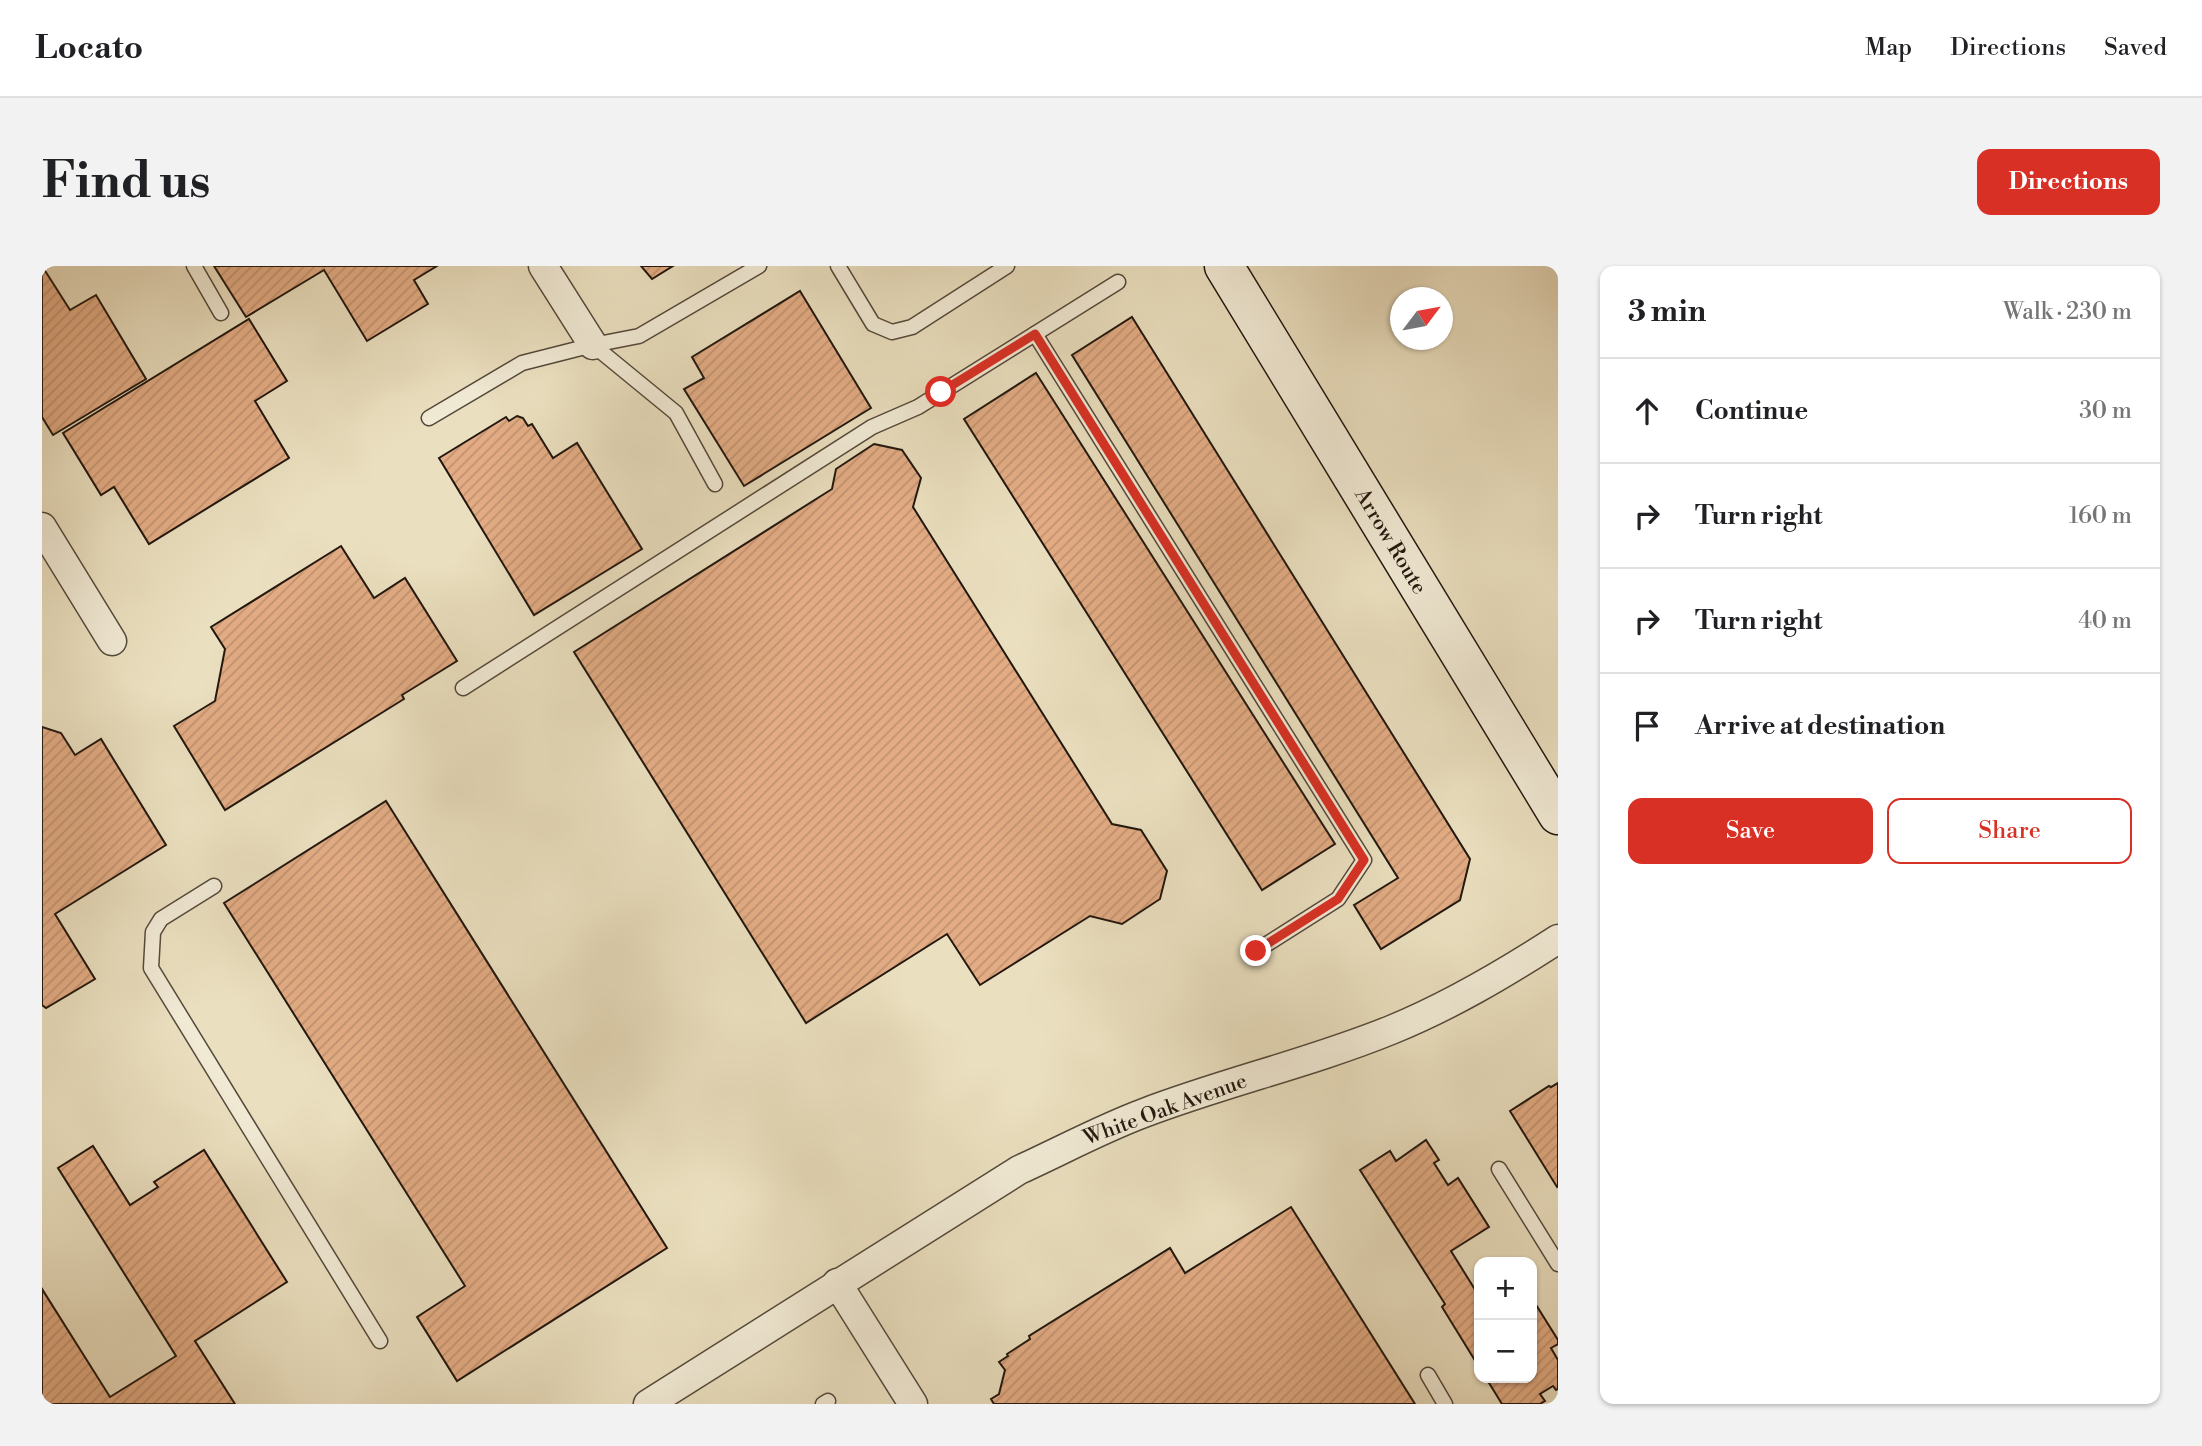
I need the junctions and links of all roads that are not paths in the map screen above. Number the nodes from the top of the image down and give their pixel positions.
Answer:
1 (194, 266) edge
2 (543, 266) edge
3 (759, 266) edge
4 (838, 266) edge
5 (1007, 266) edge
6 (1224, 266) edge
7 (1118, 282) dead end
8 (221, 313) dead end
9 (1035, 334) junction
10 (593, 345) junction
11 (429, 418) dead end
12 (715, 484) dead end
13 (42, 527) edge
14 (112, 641) dead end
15 (463, 688) dead end
16 (1558, 815) edge
17 (214, 887) dead end
18 (1558, 939) edge
19 (1256, 951) dead end
20 (1499, 1169) dead end
21 (1558, 1264) edge
22 (837, 1283) junction
23 (380, 1341) dead end
24 (1428, 1375) dead end
25 (648, 1404) edge
26 (913, 1404) edge
27 (1445, 1404) edge

1 - 8 lane
2 - 10 street
3 - 10 lane
4 - 5 lane
6 - 16 main road, Arrow Route
7 - 9 lane
9 - 15 lane
9 - 19 lane
10 - 11 lane
10 - 12 lane
13 - 14 street
17 - 23 lane
18 - 22 street, White Oak Avenue
20 - 21 lane
22 - 25 street, White Oak Avenue
22 - 26 street
24 - 27 lane

